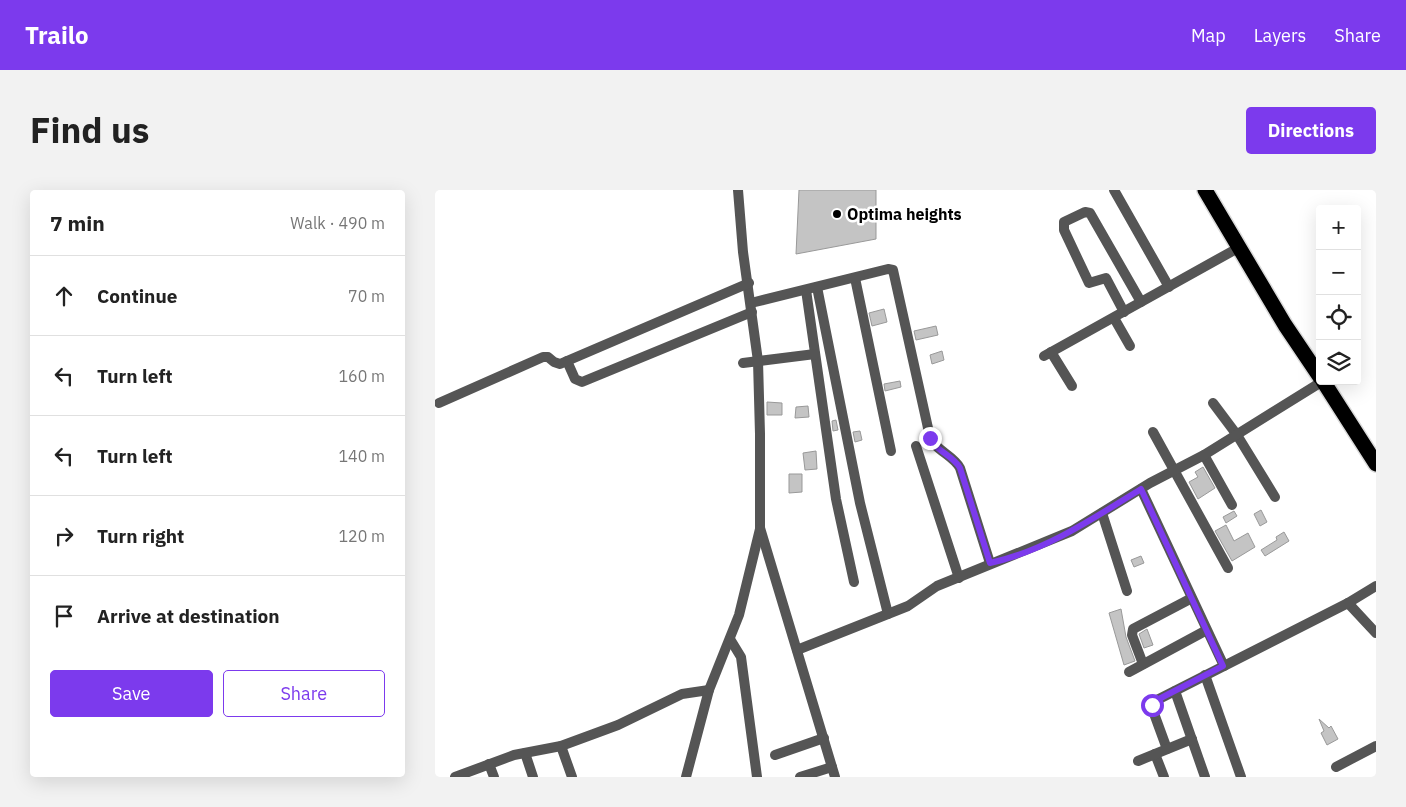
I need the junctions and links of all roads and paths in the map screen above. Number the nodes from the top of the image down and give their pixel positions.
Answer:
1 (738, 190) edge
2 (1114, 190) edge
3 (1205, 190) edge
4 (1239, 248) junction
5 (855, 278) junction
6 (749, 283) junction
7 (817, 287) junction
8 (1169, 287) junction
9 (806, 290) junction
10 (1141, 302) junction
11 (752, 307) junction
12 (1124, 312) junction
13 (1114, 318) junction
14 (1131, 346) dead end
15 (815, 354) junction
16 (567, 361) junction
17 (758, 361) junction
18 (743, 363) dead end
19 (1316, 371) edge
20 (1317, 385) edge
21 (1326, 385) edge
22 (1072, 386) dead end
23 (439, 403) dead end
24 (1213, 403) dead end
25 (1153, 432) dead end
26 (1237, 435) junction
27 (917, 446) dead end
28 (891, 451) dead end
29 (1204, 455) junction
30 (1376, 464) edge
31 (1174, 471) junction
32 (1141, 489) junction
33 (1275, 497) dead end
34 (1232, 505) dead end
35 (1103, 513) junction
36 (760, 528) junction
37 (990, 563) junction
38 (1229, 568) dead end
39 (959, 578) junction
40 (854, 582) dead end
41 (1376, 586) edge
42 (1127, 591) dead end
43 (1190, 599) junction
44 (1348, 603) junction
45 (888, 614) junction
46 (1205, 631) junction
47 (1376, 633) edge
48 (730, 639) junction
49 (797, 650) junction
50 (1143, 664) junction
51 (1223, 666) junction
52 (1129, 672) dead end
53 (1205, 676) junction
54 (709, 690) junction
55 (1175, 691) junction
56 (824, 738) junction
57 (1192, 739) junction
58 (561, 746) junction
59 (1376, 746) edge
60 (1167, 749) junction
61 (525, 753) junction
62 (1155, 754) junction
63 (775, 755) dead end
64 (1138, 761) dead end
65 (489, 764) junction
66 (1336, 767) dead end
67 (833, 772) edge
68 (455, 777) edge
69 (494, 777) edge
70 (533, 777) edge
71 (572, 777) edge
72 (686, 777) edge
73 (757, 777) edge
74 (800, 777) edge
75 (1163, 777) edge
76 (1205, 777) edge
77 (1241, 777) edge

1 - 6 street
2 - 8 street
3 - 4 highway
4 - 8 street
4 - 19 highway
5 - 7 street
5 - 28 street
5 - 37 street
6 - 11 street
6 - 16 street
7 - 9 street
7 - 45 street
8 - 10 street
9 - 11 street
9 - 15 street
10 - 12 street
10 - 12 street
11 - 16 street
11 - 17 street
12 - 13 street
13 - 14 street
13 - 22 street
15 - 17 street
15 - 40 street
16 - 23 street
17 - 18 street
17 - 36 street
20 - 26 street
21 - 30 highway
24 - 26 street
25 - 31 street
26 - 29 street
26 - 33 street
27 - 39 street
29 - 31 street
29 - 34 street
31 - 32 street
31 - 38 street
32 - 35 street
32 - 43 street
35 - 37 street
35 - 42 street
36 - 48 street
36 - 49 street
37 - 39 street
39 - 45 street
41 - 44 street
43 - 46 street
43 - 50 street
44 - 47 street
44 - 51 street
45 - 49 street
46 - 50 street
46 - 51 street
48 - 54 street
48 - 73 street
49 - 56 street
50 - 52 street
51 - 53 street
53 - 55 street
53 - 77 street
54 - 58 street
54 - 72 street
55 - 57 street
55 - 60 street
56 - 63 street
56 - 67 street
57 - 60 street
57 - 76 street
58 - 61 street
58 - 71 street
59 - 66 street
60 - 62 street
61 - 65 street
61 - 70 street
62 - 64 street
62 - 75 street
65 - 68 street
65 - 69 street
67 - 74 street

